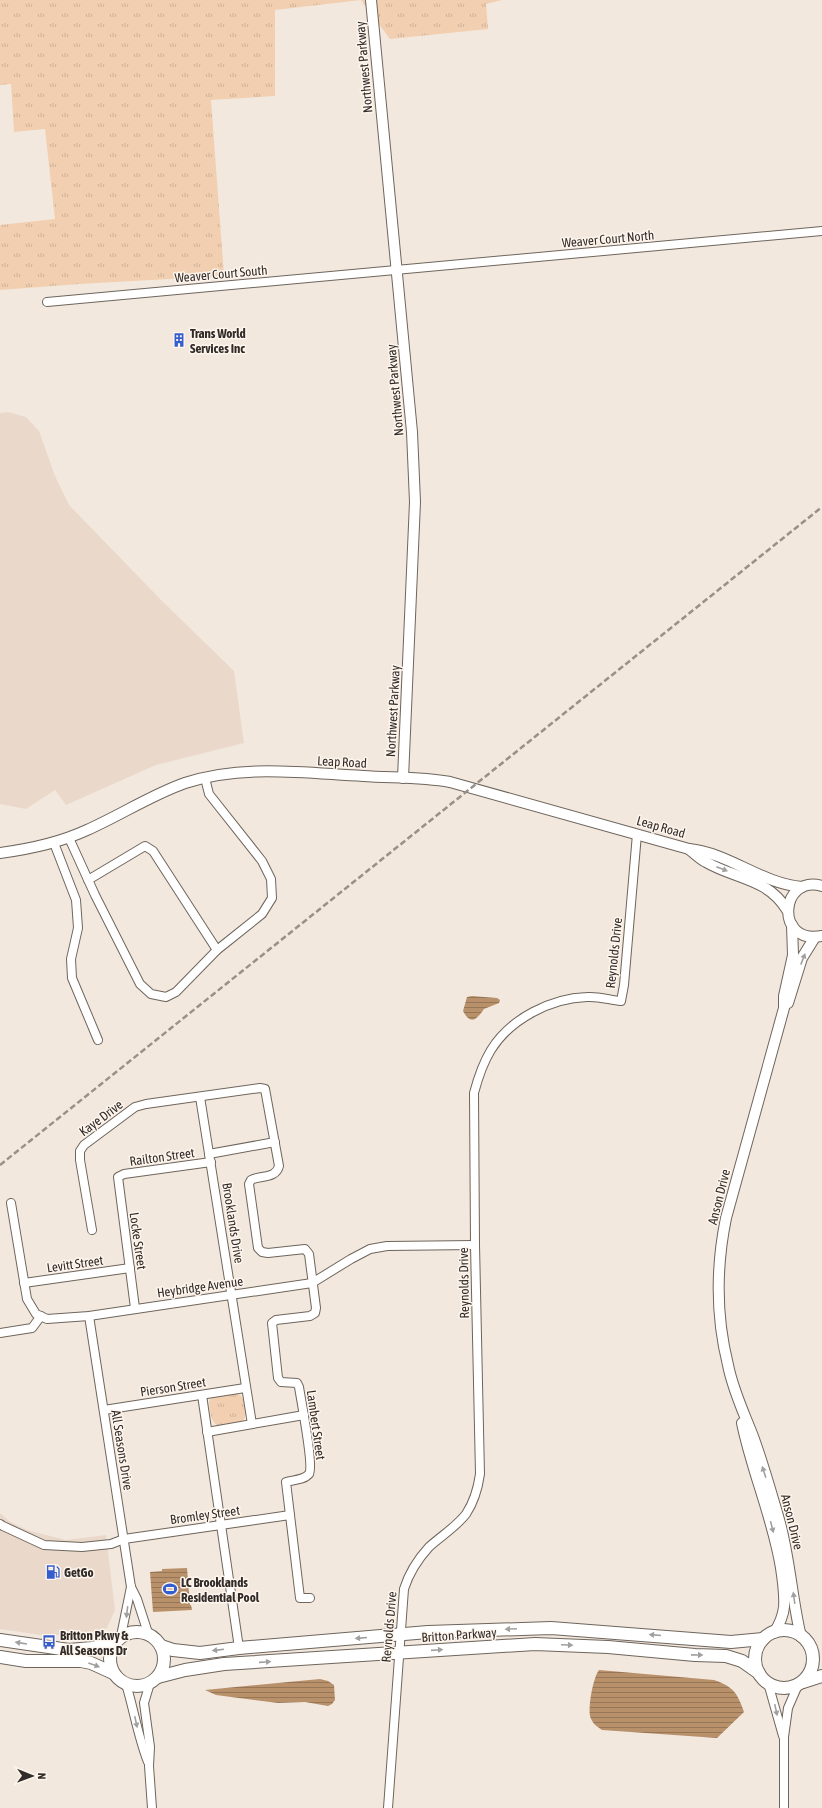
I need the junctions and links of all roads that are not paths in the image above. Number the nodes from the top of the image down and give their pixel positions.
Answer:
1 (371, 0) edge
2 (822, 231) edge
3 (397, 270) junction
4 (47, 302) dead end
5 (205, 778) junction
6 (403, 778) junction
7 (637, 834) junction
8 (69, 838) junction
9 (54, 843) junction
10 (688, 849) junction
11 (0, 853) edge
12 (88, 880) junction
13 (822, 886) edge
14 (802, 887) junction
15 (787, 910) junction
16 (792, 925) junction
17 (818, 936) edge
18 (217, 950) junction
19 (784, 1008) junction
20 (98, 1040) dead end
21 (265, 1088) joint
22 (200, 1097) junction
23 (275, 1142) junction
24 (210, 1158) junction
25 (118, 1177) joint
26 (11, 1203) dead end
27 (92, 1230) dead end
28 (475, 1244) junction
29 (130, 1268) junction
30 (24, 1283) junction
31 (312, 1283) junction
32 (232, 1295) junction
33 (135, 1308) junction
34 (41, 1316) junction
35 (89, 1316) junction
36 (0, 1333) edge
37 (245, 1388) junction
38 (202, 1395) junction
39 (736, 1395) junction
40 (104, 1410) junction
41 (304, 1415) junction
42 (252, 1424) junction
43 (207, 1432) junction
44 (290, 1515) junction
45 (0, 1524) edge
46 (221, 1525) junction
47 (124, 1539) junction
48 (131, 1587) junction
49 (310, 1598) dead end
50 (148, 1633) junction
51 (774, 1633) junction
52 (400, 1634) junction
53 (801, 1637) junction
54 (118, 1639) junction
55 (763, 1639) junction
56 (0, 1640) edge
57 (161, 1646) junction
58 (810, 1646) junction
59 (239, 1648) junction
60 (822, 1651) edge
61 (398, 1652) junction
62 (0, 1657) edge
63 (113, 1673) junction
64 (759, 1673) junction
65 (822, 1676) edge
66 (154, 1680) junction
67 (768, 1683) junction
68 (800, 1683) junction
69 (126, 1684) junction
70 (784, 1736) junction
71 (149, 1766) junction
72 (152, 1808) edge
73 (388, 1808) edge
74 (784, 1808) edge

1 - 3 street, Northwest Parkway
2 - 3 street, Weaver Court North
3 - 4 street, Weaver Court South
3 - 6 street, Northwest Parkway
5 - 6 street, Leap Road
5 - 8 street, Leap Road
5 - 18 street
6 - 7 street, Leap Road
7 - 10 street, Leap Road
7 - 28 street, Reynolds Drive
8 - 9 street, Leap Road
8 - 12 street
9 - 11 street, Leap Road
9 - 20 street
10 - 14 street, Leap Road
10 -> 15 street, Leap Road
12 - 18 street
12 - 18 street
13 - 14 street, Leap Road
14 - 15 street
15 - 16 street, Leap Road
16 - 17 street
16 - 19 street, Anson Drive
19 -> 17 street, Anson Drive
19 - 39 street, Anson Drive
21 - 22 street, Kaye Drive
21 - 23 street, Lambert Street
22 - 24 street, Brooklands Drive
22 - 27 street, Kaye Drive
23 - 24 street, Railton Street
23 - 31 street, Lambert Street
24 - 25 street, Railton Street
24 - 32 street, Brooklands Drive
25 - 29 street, Locke Street
26 - 30 street
28 - 31 street, Heybridge Avenue
28 - 52 street, Reynolds Drive
29 - 30 street, Levitt Street
29 - 33 street, Locke Street
30 - 34 street
31 - 32 street, Heybridge Avenue
31 - 41 street, Lambert Street
32 - 33 street, Heybridge Avenue
32 - 37 street, Brooklands Drive
33 - 35 street, Heybridge Avenue
34 - 35 street, Heybridge Avenue
34 - 36 street
35 - 40 street, All Seasons Drive
37 - 38 street, Pierson Street
37 - 42 street, Brooklands Drive
38 - 40 street, Pierson Street
38 - 43 street
39 -> 51 street, Anson Drive
53 -> 39 street, Anson Drive
40 - 47 street, All Seasons Drive
41 - 42 street
41 - 44 street, Lambert Street
42 - 43 street
43 - 46 street
44 - 46 street, Bromley Street
44 - 49 street, Lambert Street
45 - 47 street, Bromley Street
46 - 47 street, Bromley Street
46 - 59 street
47 - 48 street, All Seasons Drive
48 - 50 street, All Seasons Drive
48 -> 54 street, All Seasons Drive
50 - 54 main road
50 - 57 main road
51 - 53 main road
51 - 55 main road
55 -> 52 main road, Britton Parkway
52 -> 59 main road, Britton Parkway
52 - 61 street, Reynolds Drive
53 - 58 main road
54 -> 56 main road
54 - 63 main road
55 - 64 main road
59 -> 57 main road, Britton Parkway
57 - 66 main road
58 - 60 main road
58 - 68 main road
61 -> 64 main road, Britton Parkway
66 -> 61 main road, Britton Parkway
61 - 73 street, Reynolds Drive
62 -> 63 main road
63 - 69 main road
64 - 67 main road
65 - 68 main road
66 - 69 main road
66 - 71 street
67 - 68 main road
67 -> 70 street
68 - 70 street
69 -> 71 street
70 - 74 street
71 - 72 street

